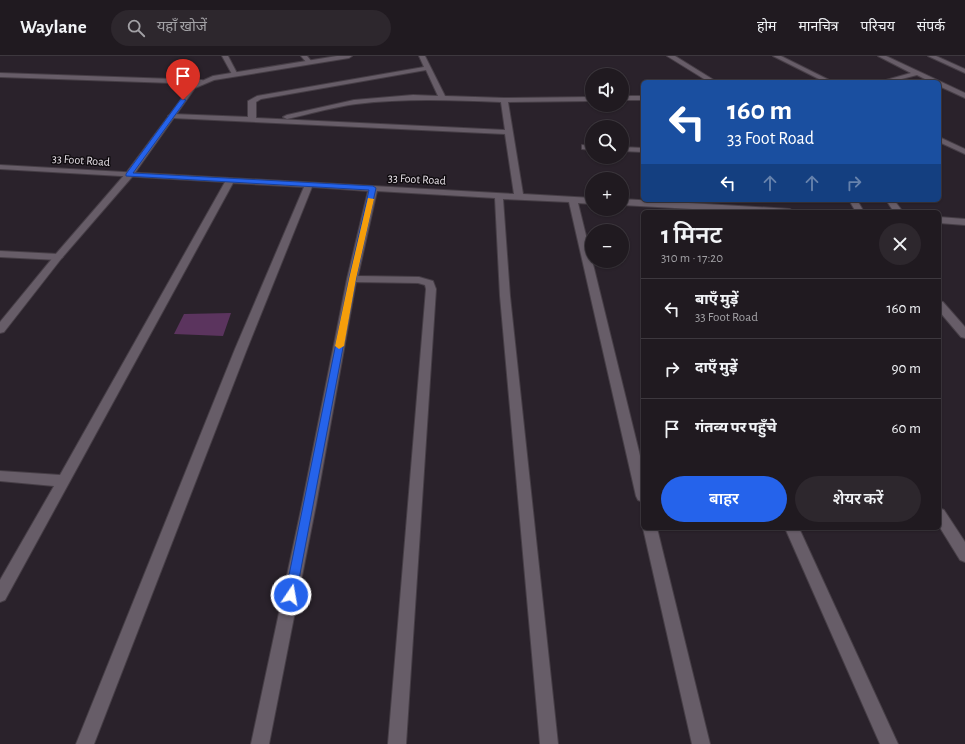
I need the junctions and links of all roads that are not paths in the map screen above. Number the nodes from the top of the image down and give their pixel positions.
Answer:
1 (225, 56) edge
2 (349, 56) edge
3 (422, 56) edge
4 (670, 56) edge
5 (776, 56) edge
6 (881, 56) edge
7 (931, 56) edge
8 (306, 59) edge
9 (428, 68) junction
10 (965, 71) edge
11 (918, 73) junction
12 (0, 75) edge
13 (235, 75) junction
14 (711, 80) edge
15 (826, 80) edge
16 (890, 80) edge
17 (932, 80) edge
18 (202, 82) junction
19 (941, 84) edge
20 (965, 96) edge
21 (442, 97) junction
22 (629, 98) edge
23 (641, 98) edge
24 (585, 99) edge
25 (504, 100) junction
26 (172, 116) junction
27 (252, 120) junction
28 (270, 120) junction
29 (509, 132) junction
30 (941, 139) edge
31 (629, 149) edge
32 (641, 150) edge
33 (965, 152) edge
34 (0, 167) edge
35 (129, 175) junction
36 (230, 181) junction
37 (309, 184) junction
38 (373, 188) junction
39 (499, 196) junction
40 (519, 197) junction
41 (573, 200) junction
42 (585, 201) edge
43 (629, 203) edge
44 (650, 205) edge
45 (731, 210) edge
46 (941, 220) edge
47 (965, 222) edge
48 (0, 254) edge
49 (58, 257) junction
50 (352, 279) junction
51 (941, 306) edge
52 (0, 328) edge
53 (965, 334) edge
54 (0, 476) edge
55 (64, 481) junction
56 (641, 488) edge
57 (941, 517) edge
58 (650, 530) edge
59 (793, 530) edge
60 (965, 555) edge
61 (0, 595) edge
62 (85, 744) edge
63 (260, 744) edge
64 (397, 744) edge
65 (549, 744) edge
66 (701, 744) edge
67 (889, 744) edge

1 - 13 street
2 - 8 street
3 - 9 street
4 - 14 street
5 - 15 street
6 - 11 street
7 - 10 street
8 - 13 street
9 - 21 street
9 - 27 street
11 - 16 street
11 - 17 street
12 - 18 street
13 - 18 street
18 - 26 street
19 - 20 street
21 - 25 street
21 - 28 street
22 - 23 street
24 - 25 street
25 - 29 street
26 - 27 street
26 - 35 street
27 - 28 street
28 - 29 street
29 - 40 street
30 - 33 street
31 - 32 street
34 - 35 street, 33 Foot Road
35 - 36 street, 33 Foot Road
35 - 49 street
36 - 37 street, 33 Foot Road
36 - 55 street
37 - 38 street, 33 Foot Road
37 - 62 street
38 - 39 street, 33 Foot Road
38 - 50 street
39 - 40 street, 33 Foot Road
39 - 65 street
40 - 41 street, 33 Foot Road
41 - 42 street, 33 Foot Road
41 - 56 street
43 - 44 street
44 - 45 street
46 - 47 street
48 - 49 street
49 - 52 street
50 - 63 street
50 - 64 street
51 - 53 street
54 - 55 street
55 - 61 street
57 - 60 street
58 - 66 street
59 - 67 street

